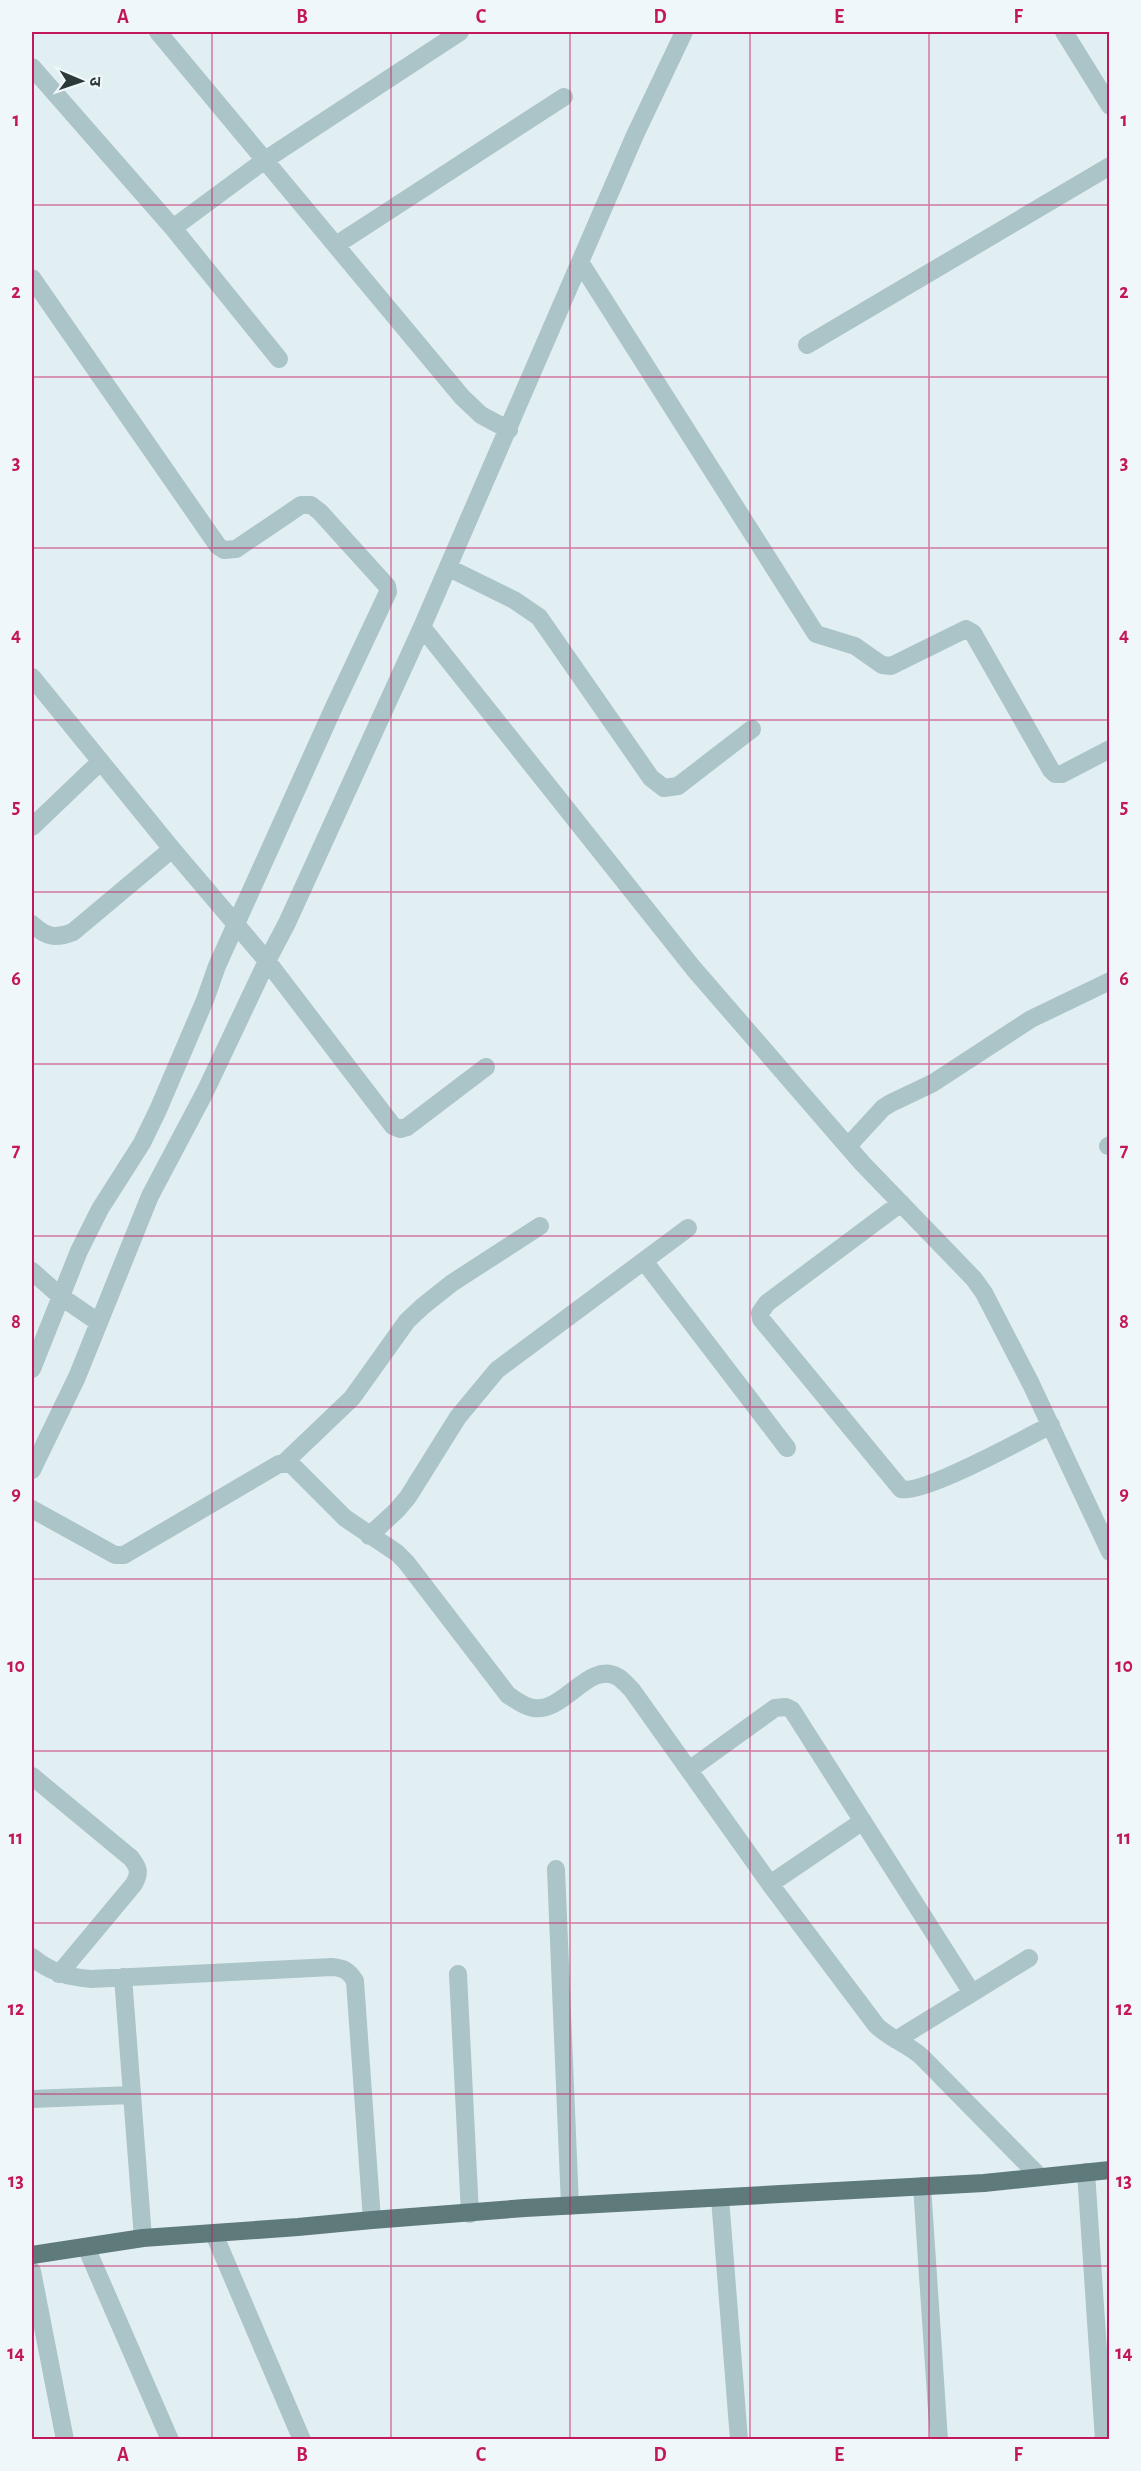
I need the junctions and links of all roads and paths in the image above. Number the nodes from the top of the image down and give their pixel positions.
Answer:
1 (158, 32) edge
2 (460, 32) edge
3 (684, 32) edge
4 (1064, 32) edge
5 (32, 68) edge
6 (564, 97) dead end
7 (1110, 106) edge
8 (265, 160) junction
9 (1110, 165) edge
10 (173, 228) junction
11 (336, 245) junction
12 (580, 262) junction
13 (32, 278) edge
14 (807, 345) dead end
15 (279, 359) dead end
16 (495, 423) junction
17 (448, 568) junction
18 (423, 627) junction
19 (33, 684) edge
20 (752, 729) dead end
21 (1110, 750) edge
22 (100, 762) junction
23 (32, 827) edge
24 (172, 849) junction
25 (32, 924) edge
26 (245, 936) junction
27 (267, 961) junction
28 (1110, 981) edge
29 (486, 1067) dead end
30 (848, 1146) junction
31 (902, 1203) junction
32 (540, 1226) dead end
33 (688, 1228) dead end
34 (644, 1262) junction
35 (32, 1271) edge
36 (78, 1309) junction
37 (32, 1369) edge
38 (1051, 1425) junction
39 (787, 1448) dead end
40 (285, 1462) junction
41 (32, 1470) edge
42 (32, 1509) edge
43 (369, 1536) junction
44 (1110, 1552) edge
45 (689, 1770) junction
46 (32, 1776) edge
47 (863, 1821) junction
48 (556, 1869) dead end
49 (770, 1884) junction
50 (32, 1957) edge
51 (1029, 1958) dead end
52 (59, 1974) junction
53 (458, 1974) dead end
54 (123, 1977) junction
55 (972, 1993) junction
56 (896, 2040) junction
57 (131, 2095) junction
58 (32, 2099) edge
59 (1110, 2170) edge
60 (1086, 2172) junction
61 (1040, 2177) junction
62 (922, 2186) junction
63 (720, 2198) junction
64 (570, 2206) junction
65 (470, 2214) junction
66 (372, 2220) junction
67 (214, 2234) junction
68 (143, 2238) junction
69 (86, 2247) junction
70 (32, 2255) edge
71 (32, 2271) edge
72 (65, 2439) edge
73 (170, 2439) edge
74 (302, 2439) edge
75 (740, 2439) edge
76 (939, 2439) edge
77 (1104, 2439) edge

1 - 8 street
2 - 8 street
3 - 12 street
4 - 7 street
5 - 10 street
6 - 11 street
8 - 10 street
8 - 11 street
9 - 14 street
10 - 15 street
11 - 16 street
12 - 16 street
12 - 21 street
13 - 26 street
16 - 17 street
17 - 18 street
17 - 20 street
18 - 27 street
18 - 30 street
19 - 22 street
22 - 23 street
22 - 24 street
24 - 25 street
24 - 26 street
26 - 27 street
26 - 36 street
27 - 29 street
27 - 36 street
28 - 30 street
30 - 31 street
31 - 38 street
31 - 38 street
32 - 40 street
33 - 34 street
34 - 39 street
34 - 43 street
35 - 36 street
36 - 37 street
36 - 41 street
38 - 44 street
40 - 42 street
40 - 43 street
43 - 45 street
45 - 47 street
45 - 49 street
46 - 52 street
47 - 49 street
47 - 55 street
48 - 64 street
49 - 56 street
50 - 52 street
51 - 55 street
52 - 54 street
53 - 65 street
54 - 57 street
54 - 66 street
55 - 56 street
56 - 61 street
57 - 58 street
57 - 68 street
59 - 60 main road
60 - 61 main road
60 - 77 street
61 - 62 main road
62 - 63 main road
62 - 76 street
63 - 64 main road
63 - 75 street
64 - 65 main road
65 - 66 main road
66 - 67 main road
67 - 68 main road
67 - 74 street
68 - 69 main road
69 - 70 main road
69 - 73 street
71 - 72 street

